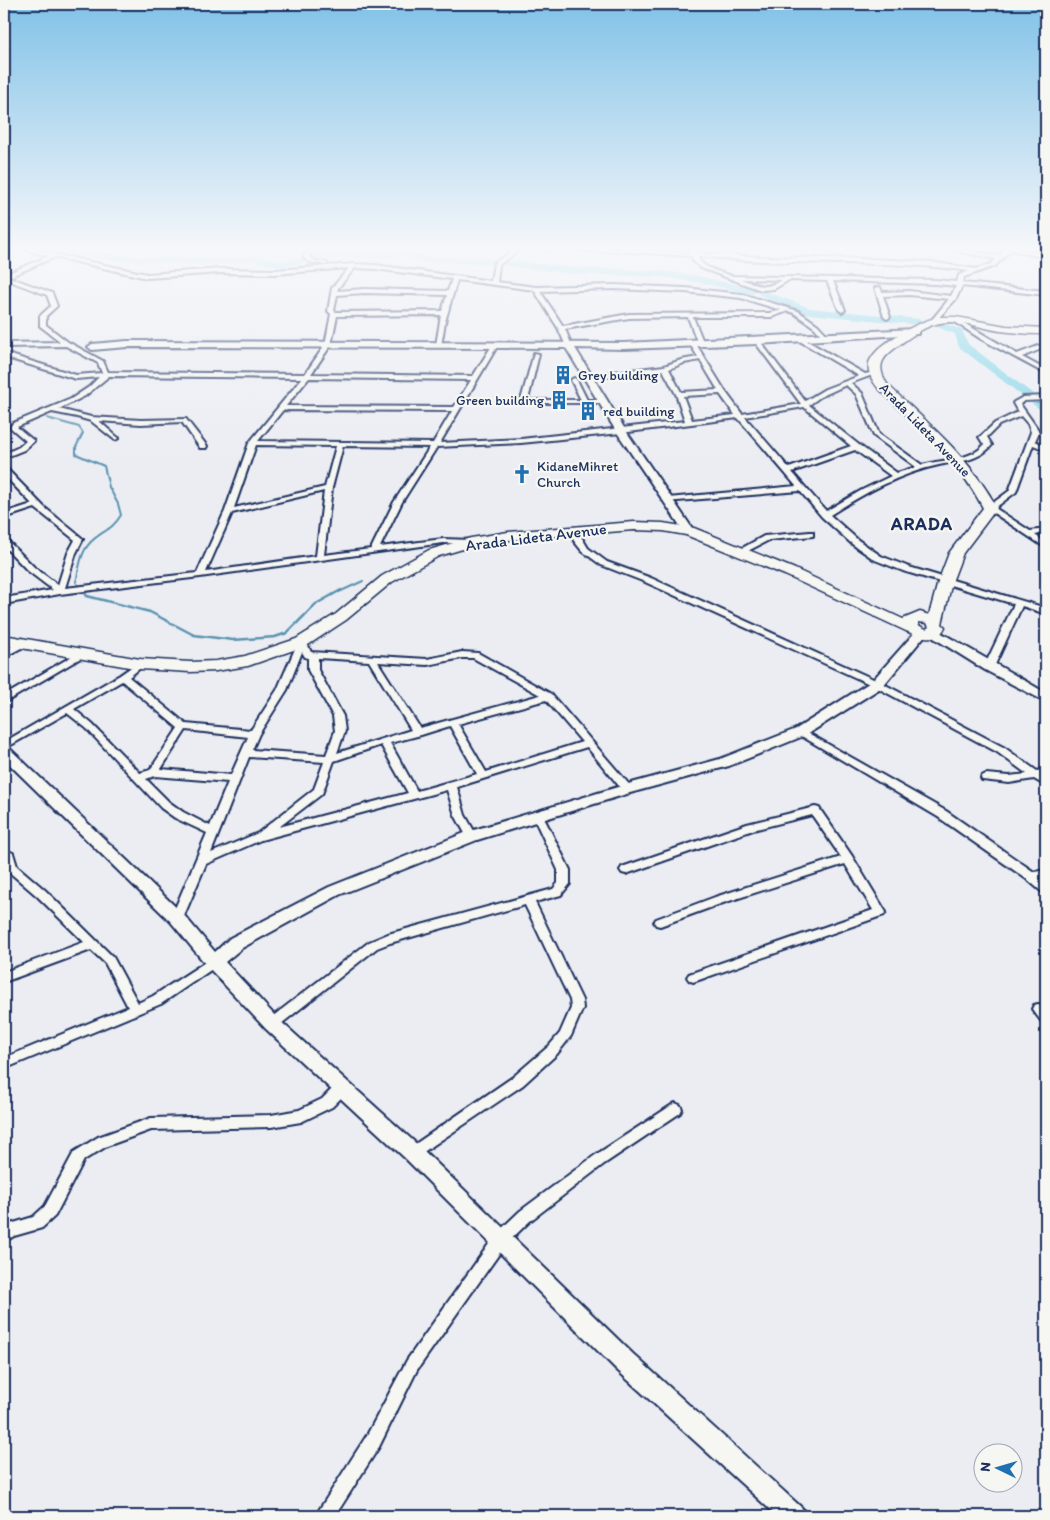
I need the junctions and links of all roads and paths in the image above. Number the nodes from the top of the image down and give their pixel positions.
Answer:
1 (43, 319) edge
2 (333, 319) edge
3 (443, 319) edge
4 (554, 319) edge
5 (608, 319) edge
6 (691, 319) edge
7 (804, 319) edge
8 (932, 319) edge
9 (957, 321) junction
10 (923, 327) junction
11 (560, 328) junction
12 (1046, 331) edge
13 (826, 337) junction
14 (800, 339) junction
15 (757, 341) junction
16 (67, 344) junction
17 (697, 344) junction
18 (4, 345) edge
19 (328, 345) junction
20 (439, 345) junction
21 (495, 345) junction
22 (569, 346) junction
23 (1046, 346) edge
24 (92, 347) joint
25 (536, 354) dead end
26 (4, 355) edge
27 (1018, 356) junction
28 (701, 358) junction
29 (665, 368) junction
30 (1046, 372) edge
31 (869, 374) junction
32 (106, 375) junction
33 (307, 376) junction
34 (588, 377) junction
35 (474, 378) junction
36 (574, 380) dead end
37 (847, 383) junction
38 (722, 392) junction
39 (679, 394) junction
40 (1042, 398) edge
41 (585, 402) junction
42 (603, 402) junction
43 (805, 405) junction
44 (282, 408) junction
45 (50, 410) junction
46 (456, 410) junction
47 (1022, 413) junction
48 (740, 416) junction
49 (94, 418) junction
50 (689, 422) junction
51 (621, 431) junction
52 (115, 438) dead end
53 (1032, 442) junction
54 (253, 443) junction
55 (340, 444) junction
56 (203, 446) dead end
57 (435, 446) junction
58 (856, 447) junction
59 (1046, 448) edge
60 (4, 456) edge
61 (955, 458) junction
62 (921, 467) junction
63 (4, 471) edge
64 (788, 471) junction
65 (895, 475) junction
66 (328, 488) junction
67 (803, 488) junction
68 (668, 500) junction
69 (36, 505) junction
70 (990, 508) junction
71 (229, 511) junction
72 (4, 516) edge
73 (826, 516) junction
74 (573, 530) junction
75 (689, 531) junction
76 (1046, 531) edge
77 (810, 534) dead end
78 (1029, 534) junction
79 (4, 542) edge
80 (471, 542) junction
81 (1046, 546) edge
82 (374, 551) junction
83 (739, 552) junction
84 (320, 558) junction
85 (200, 575) junction
86 (945, 582) junction
87 (60, 591) junction
88 (4, 601) edge
89 (1019, 603) junction
90 (1046, 611) edge
91 (922, 625) junction
92 (4, 640) edge
93 (302, 642) junction
94 (24, 643) junction
95 (4, 654) edge
96 (81, 654) junction
97 (313, 656) junction
98 (372, 659) junction
99 (140, 664) junction
100 (989, 667) junction
101 (123, 677) junction
102 (877, 684) junction
103 (548, 696) junction
104 (1046, 698) edge
105 (4, 700) edge
106 (68, 709) junction
107 (452, 722) junction
108 (183, 727) junction
109 (418, 732) junction
110 (801, 732) junction
111 (254, 734) junction
112 (384, 741) junction
113 (589, 743) junction
114 (4, 746) edge
115 (4, 751) edge
116 (246, 753) junction
117 (328, 759) junction
118 (154, 772) junction
119 (1046, 772) edge
120 (483, 776) junction
121 (140, 777) junction
122 (1035, 777) junction
123 (986, 778) dead end
124 (234, 779) junction
125 (1046, 783) edge
126 (451, 784) junction
127 (628, 789) junction
128 (414, 795) junction
129 (538, 816) junction
130 (214, 832) junction
131 (472, 836) junction
132 (258, 837) junction
133 (4, 852) edge
134 (848, 859) junction
135 (202, 861) junction
136 (8, 869) edge
137 (626, 870) dead end
138 (1046, 874) edge
139 (1032, 877) junction
140 (1046, 890) edge
141 (528, 900) junction
142 (177, 918) junction
143 (660, 922) dead end
144 (93, 944) junction
145 (214, 962) junction
146 (4, 976) edge
147 (694, 977) dead end
148 (135, 1009) junction
149 (272, 1024) junction
150 (4, 1064) edge
151 (342, 1088) junction
152 (675, 1109) dead end
153 (413, 1153) junction
154 (4, 1235) edge
155 (501, 1239) junction
156 (325, 1516) edge
157 (794, 1516) edge

1 - 16 street
2 - 19 street
3 - 20 street
4 - 11 street
5 - 11 street
6 - 17 street
7 - 13 street
8 - 10 street
9 - 10 highway
9 - 12 highway
9 - 27 street
10 - 13 main road
10 - 31 highway, Arada Lideta Avenue
11 - 22 street
13 - 14 main road
14 - 15 main road
14 - 31 street
15 - 17 main road
15 - 43 street
16 - 18 street
16 - 24 street
16 - 32 street
17 - 22 main road
17 - 28 street
19 - 20 main road
19 - 24 main road
19 - 33 street
20 - 21 main road
21 - 22 main road
21 - 35 street
22 - 34 main road
23 - 27 street
25 - 41 street
26 - 32 street
27 - 30 street
28 - 29 street
28 - 38 street
29 - 34 street
29 - 39 street
31 - 37 street
31 - 61 highway, Arada Lideta Avenue
32 - 33 street
32 - 45 street
33 - 35 street
33 - 44 street
34 - 42 main road
35 - 46 street
36 - 41 street
37 - 43 street
37 - 62 street
38 - 39 street
38 - 48 street
39 - 50 street
40 - 47 street
41 - 42 street
42 - 51 main road
43 - 48 street
43 - 58 street
44 - 46 street
44 - 54 street
45 - 49 street
45 - 60 street
46 - 57 street
47 - 53 street
47 - 61 street
48 - 50 street
48 - 64 street
49 - 52 street
49 - 56 street
50 - 51 street
51 - 57 street
51 - 68 main road
53 - 59 street
53 - 70 street
54 - 55 street
54 - 71 street
55 - 57 street
55 - 66 street
57 - 82 street
58 - 64 street
58 - 65 street
61 - 62 street
61 - 70 highway, Arada Lideta Avenue
62 - 65 street
63 - 69 street
64 - 67 street
65 - 73 street
66 - 71 street
66 - 84 street
67 - 68 street
67 - 73 street
68 - 75 main road
69 - 72 street
69 - 87 street
70 - 78 street
70 - 86 highway
71 - 85 street
73 - 86 street
74 - 75 highway, Arada Lideta Avenue
74 - 80 highway, Arada Lideta Avenue
74 - 102 street
75 - 83 highway, Arada Lideta Avenue
76 - 78 street
77 - 83 street
78 - 81 street
79 - 87 street
80 - 82 street
80 - 93 highway, Arada Lideta Avenue
82 - 84 street
83 - 91 highway, Arada Lideta Avenue
84 - 85 street
85 - 87 street
86 - 89 street
86 - 91 highway
87 - 88 street
89 - 90 street
89 - 100 street
91 - 100 main road
91 - 102 main road
92 - 94 highway, Arada Lideta Avenue
93 - 97 street
93 - 99 highway, Arada Lideta Avenue
93 - 111 street
94 - 95 street
94 - 96 highway, Arada Lideta Avenue
96 - 99 highway, Arada Lideta Avenue
96 - 105 street
97 - 98 street
97 - 117 street
98 - 103 street
98 - 109 street
99 - 101 street
100 - 104 main road
101 - 106 street
101 - 108 street
102 - 110 main road
102 - 122 street
103 - 107 street
103 - 113 street
106 - 114 street
106 - 121 street
107 - 109 street
107 - 120 street
108 - 111 street
108 - 118 street
109 - 112 street
110 - 127 main road
110 - 139 street
111 - 116 street
112 - 117 street
112 - 128 street
113 - 120 street
113 - 127 street
115 - 142 main road
116 - 117 street
116 - 124 street
117 - 132 street
118 - 121 street
118 - 124 street
119 - 122 street
120 - 126 street
121 - 130 street
122 - 123 street
122 - 125 street
124 - 130 street
126 - 128 street
126 - 131 street
127 - 129 main road
128 - 132 street
129 - 131 main road
129 - 141 street
130 - 135 street
131 - 145 main road
132 - 135 street
133 - 136 street
134 - 137 street
134 - 143 street
134 - 147 street
135 - 142 street
136 - 144 street
138 - 139 street
139 - 140 street
141 - 149 street
141 - 153 street
142 - 145 main road
144 - 146 street
144 - 148 street
145 - 148 street
145 - 149 main road
148 - 150 street
149 - 151 main road
151 - 153 main road
151 - 154 street
152 - 155 street
153 - 155 main road
155 - 156 street
155 - 157 main road

